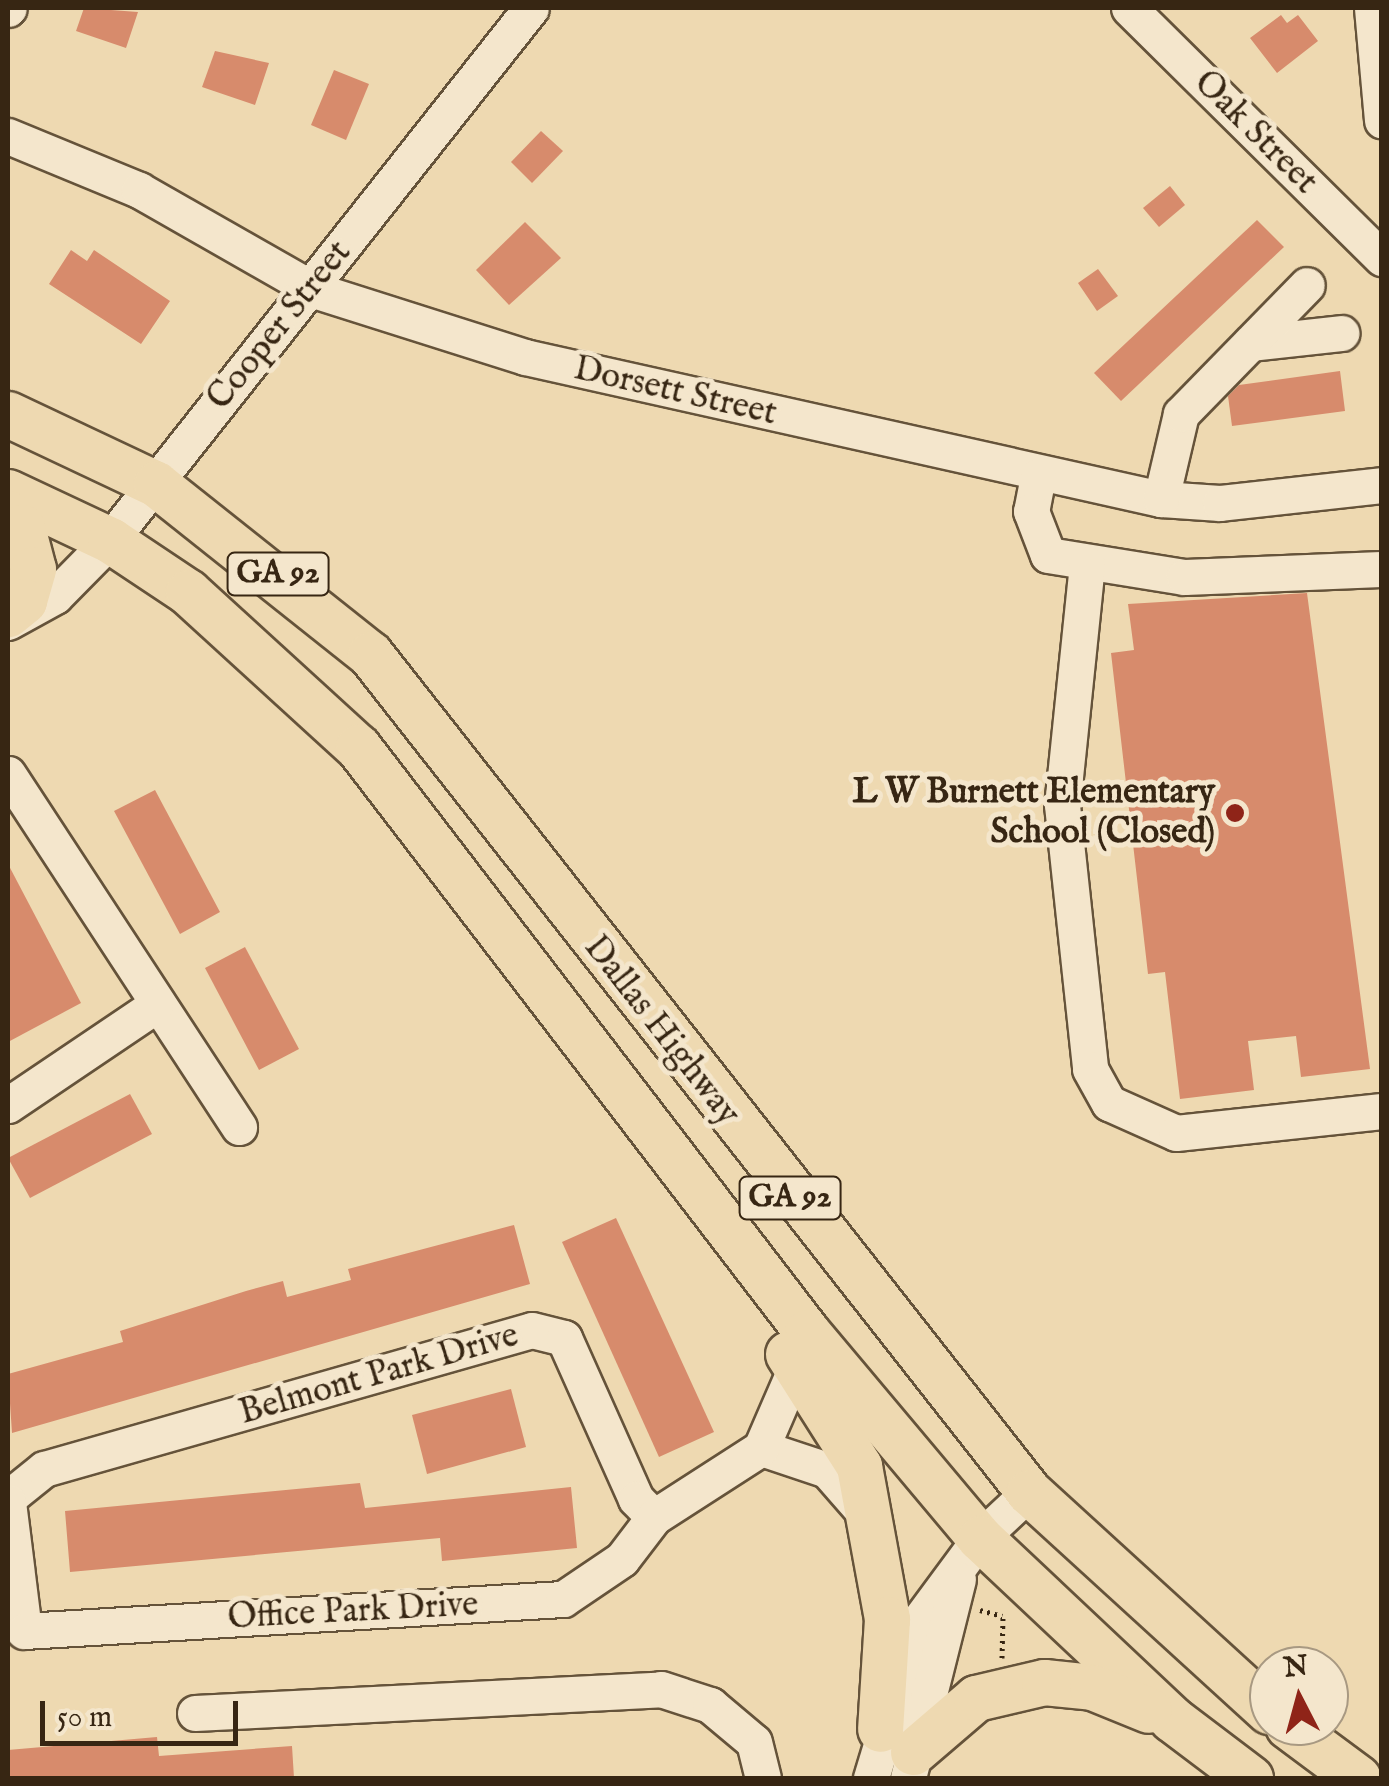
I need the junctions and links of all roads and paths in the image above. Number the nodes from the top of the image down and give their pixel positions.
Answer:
1 (531, 8) edge
2 (1128, 8) edge
3 (1372, 8) edge
4 (1382, 121) edge
5 (8, 136) edge
6 (1382, 258) edge
7 (1307, 285) dead end
8 (314, 290) junction
9 (1341, 333) dead end
10 (1251, 342) junction
11 (8, 414) edge
12 (1038, 476) junction
13 (156, 484) junction
14 (1382, 485) edge
15 (8, 492) edge
16 (1161, 499) junction
17 (8, 514) edge
18 (110, 540) junction
19 (1087, 564) junction
20 (1382, 569) edge
21 (8, 614) edge
22 (8, 622) edge
23 (8, 774) edge
24 (549, 996) junction
25 (155, 1006) junction
26 (8, 1105) edge
27 (1382, 1111) edge
28 (239, 1128) dead end
29 (797, 1365) junction
30 (761, 1448) junction
31 (1029, 1492) junction
32 (8, 1500) edge
33 (654, 1517) junction
34 (871, 1521) junction
35 (980, 1538) junction
36 (980, 1610) dead end
37 (1002, 1616) junction
38 (1016, 1620) dead end
39 (1002, 1670) dead end
40 (1249, 1692) edge
41 (195, 1713) dead end
42 (1172, 1720) junction
43 (1315, 1746) edge
44 (900, 1753) edge
45 (1237, 1773) edge
46 (762, 1778) edge
47 (871, 1778) edge
48 (1358, 1778) edge

1 - 8 street, Cooper Street
2 - 6 street, Oak Street
3 - 4 street
5 - 8 street, Dorsett Street
7 - 10 street
8 - 12 street, Dorsett Street
8 - 13 street, Cooper Street
9 - 10 street
10 - 16 street
11 - 13 main road, Dallas Highway / GA 92
12 - 16 street, Dorsett Street
12 - 19 street
13 - 18 street, Cooper Street
13 - 31 main road, Dallas Highway / GA 92
14 - 16 street, Dorsett Street
15 - 18 main road, Dallas Highway / GA 92
17 - 21 main road
18 - 22 street, Cooper Street
18 - 24 main road, Dallas Highway / GA 92
19 - 20 street
19 - 27 street
23 - 25 street
24 - 29 main road
24 - 35 main road, Dallas Highway / GA 92
25 - 26 street
25 - 28 street
29 - 30 street
29 - 34 main road
30 - 33 street, Office Park Drive
30 - 34 street
31 - 35 street
31 - 40 main road, Dallas Highway / GA 92
32 - 33 street, Belmont Park Drive
32 - 33 street, Office Park Drive
34 - 44 main road
35 - 42 main road, Dallas Highway / GA 92
35 - 44 street
36 - 37 path
37 - 38 path
37 - 39 path
41 - 46 street
42 - 44 main road
42 - 45 main road, Dallas Highway / GA 92
43 - 48 main road
44 - 47 street

